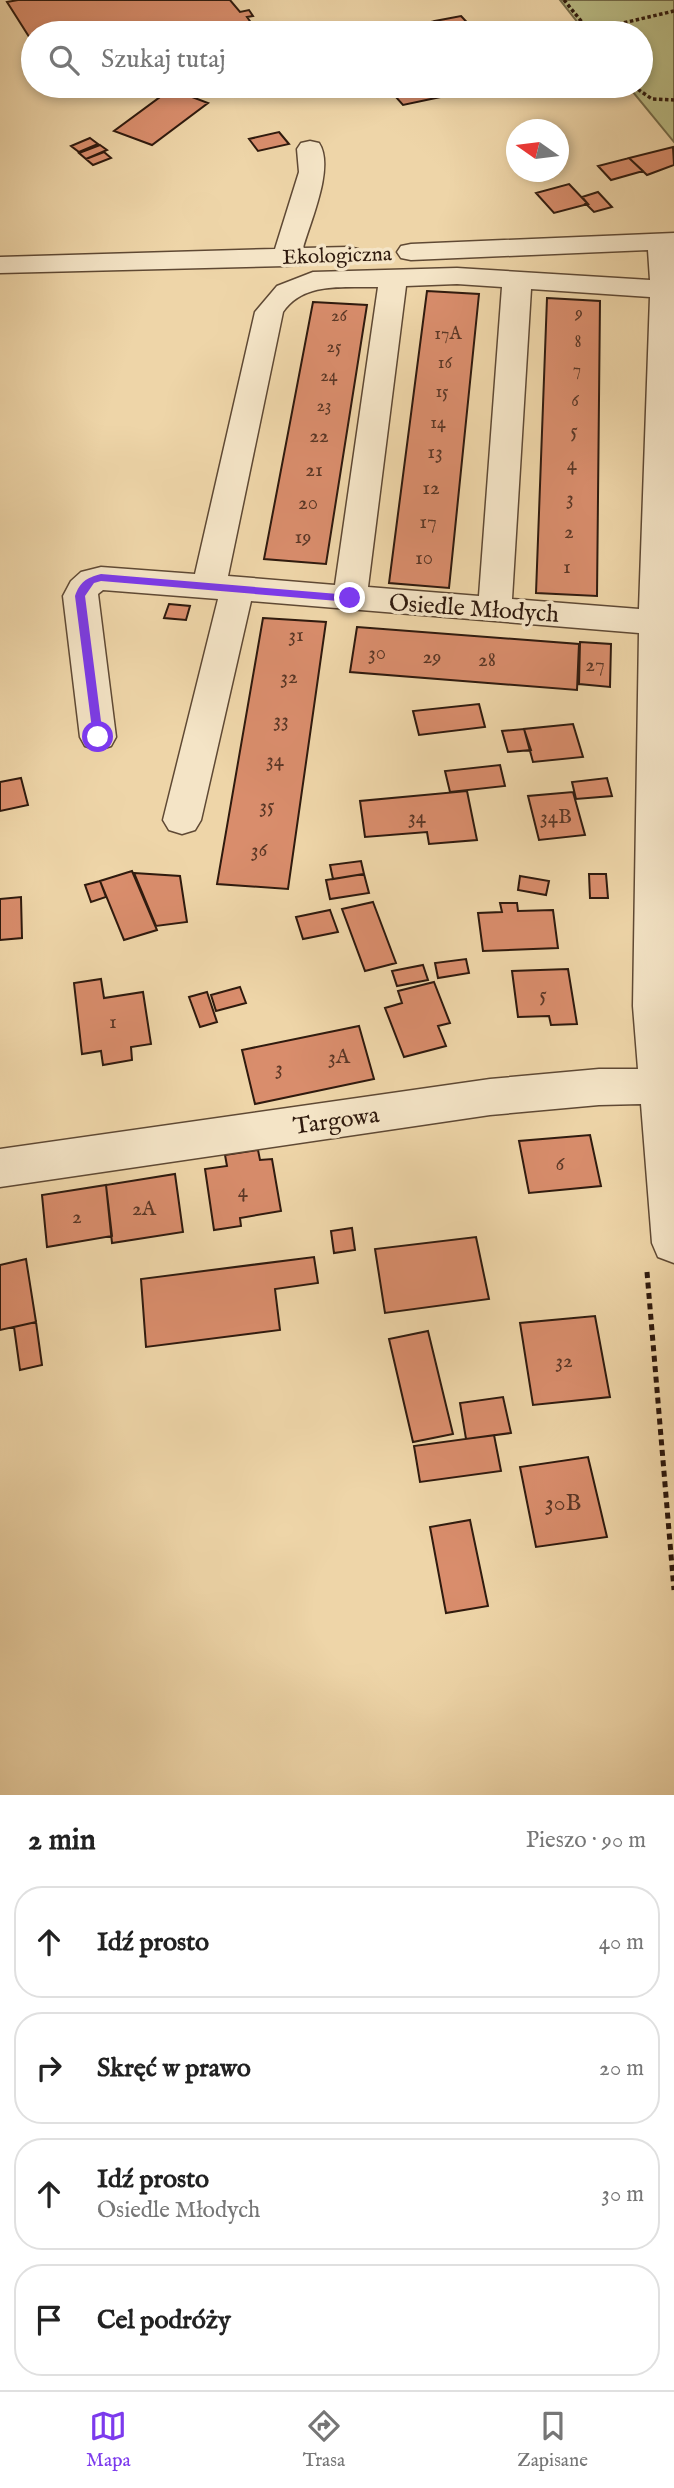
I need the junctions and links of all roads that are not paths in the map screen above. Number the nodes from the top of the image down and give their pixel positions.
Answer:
1 (310, 149) dead end
2 (667, 241) edge
3 (286, 258) junction
4 (0, 265) edge
5 (393, 279) junction
6 (517, 281) junction
7 (665, 289) junction
8 (223, 588) junction
9 (350, 598) junction
10 (495, 609) junction
11 (656, 622) junction
12 (98, 737) dead end
13 (182, 820) dead end
14 (667, 1086) edge
15 (0, 1168) edge
16 (674, 1243) edge

1 - 3 street
2 - 3 street, Ekologiczna
2 - 7 street
3 - 4 street, Ekologiczna
5 - 6 street
5 - 8 street
5 - 9 street
6 - 7 street
6 - 10 street
7 - 11 street
8 - 9 street, Osiedle Młodych
8 - 12 street, Osiedle Młodych
8 - 13 street
9 - 10 street, Osiedle Młodych
10 - 11 street, Osiedle Młodych
11 - 14 street
14 - 15 street, Targowa
14 - 16 street

